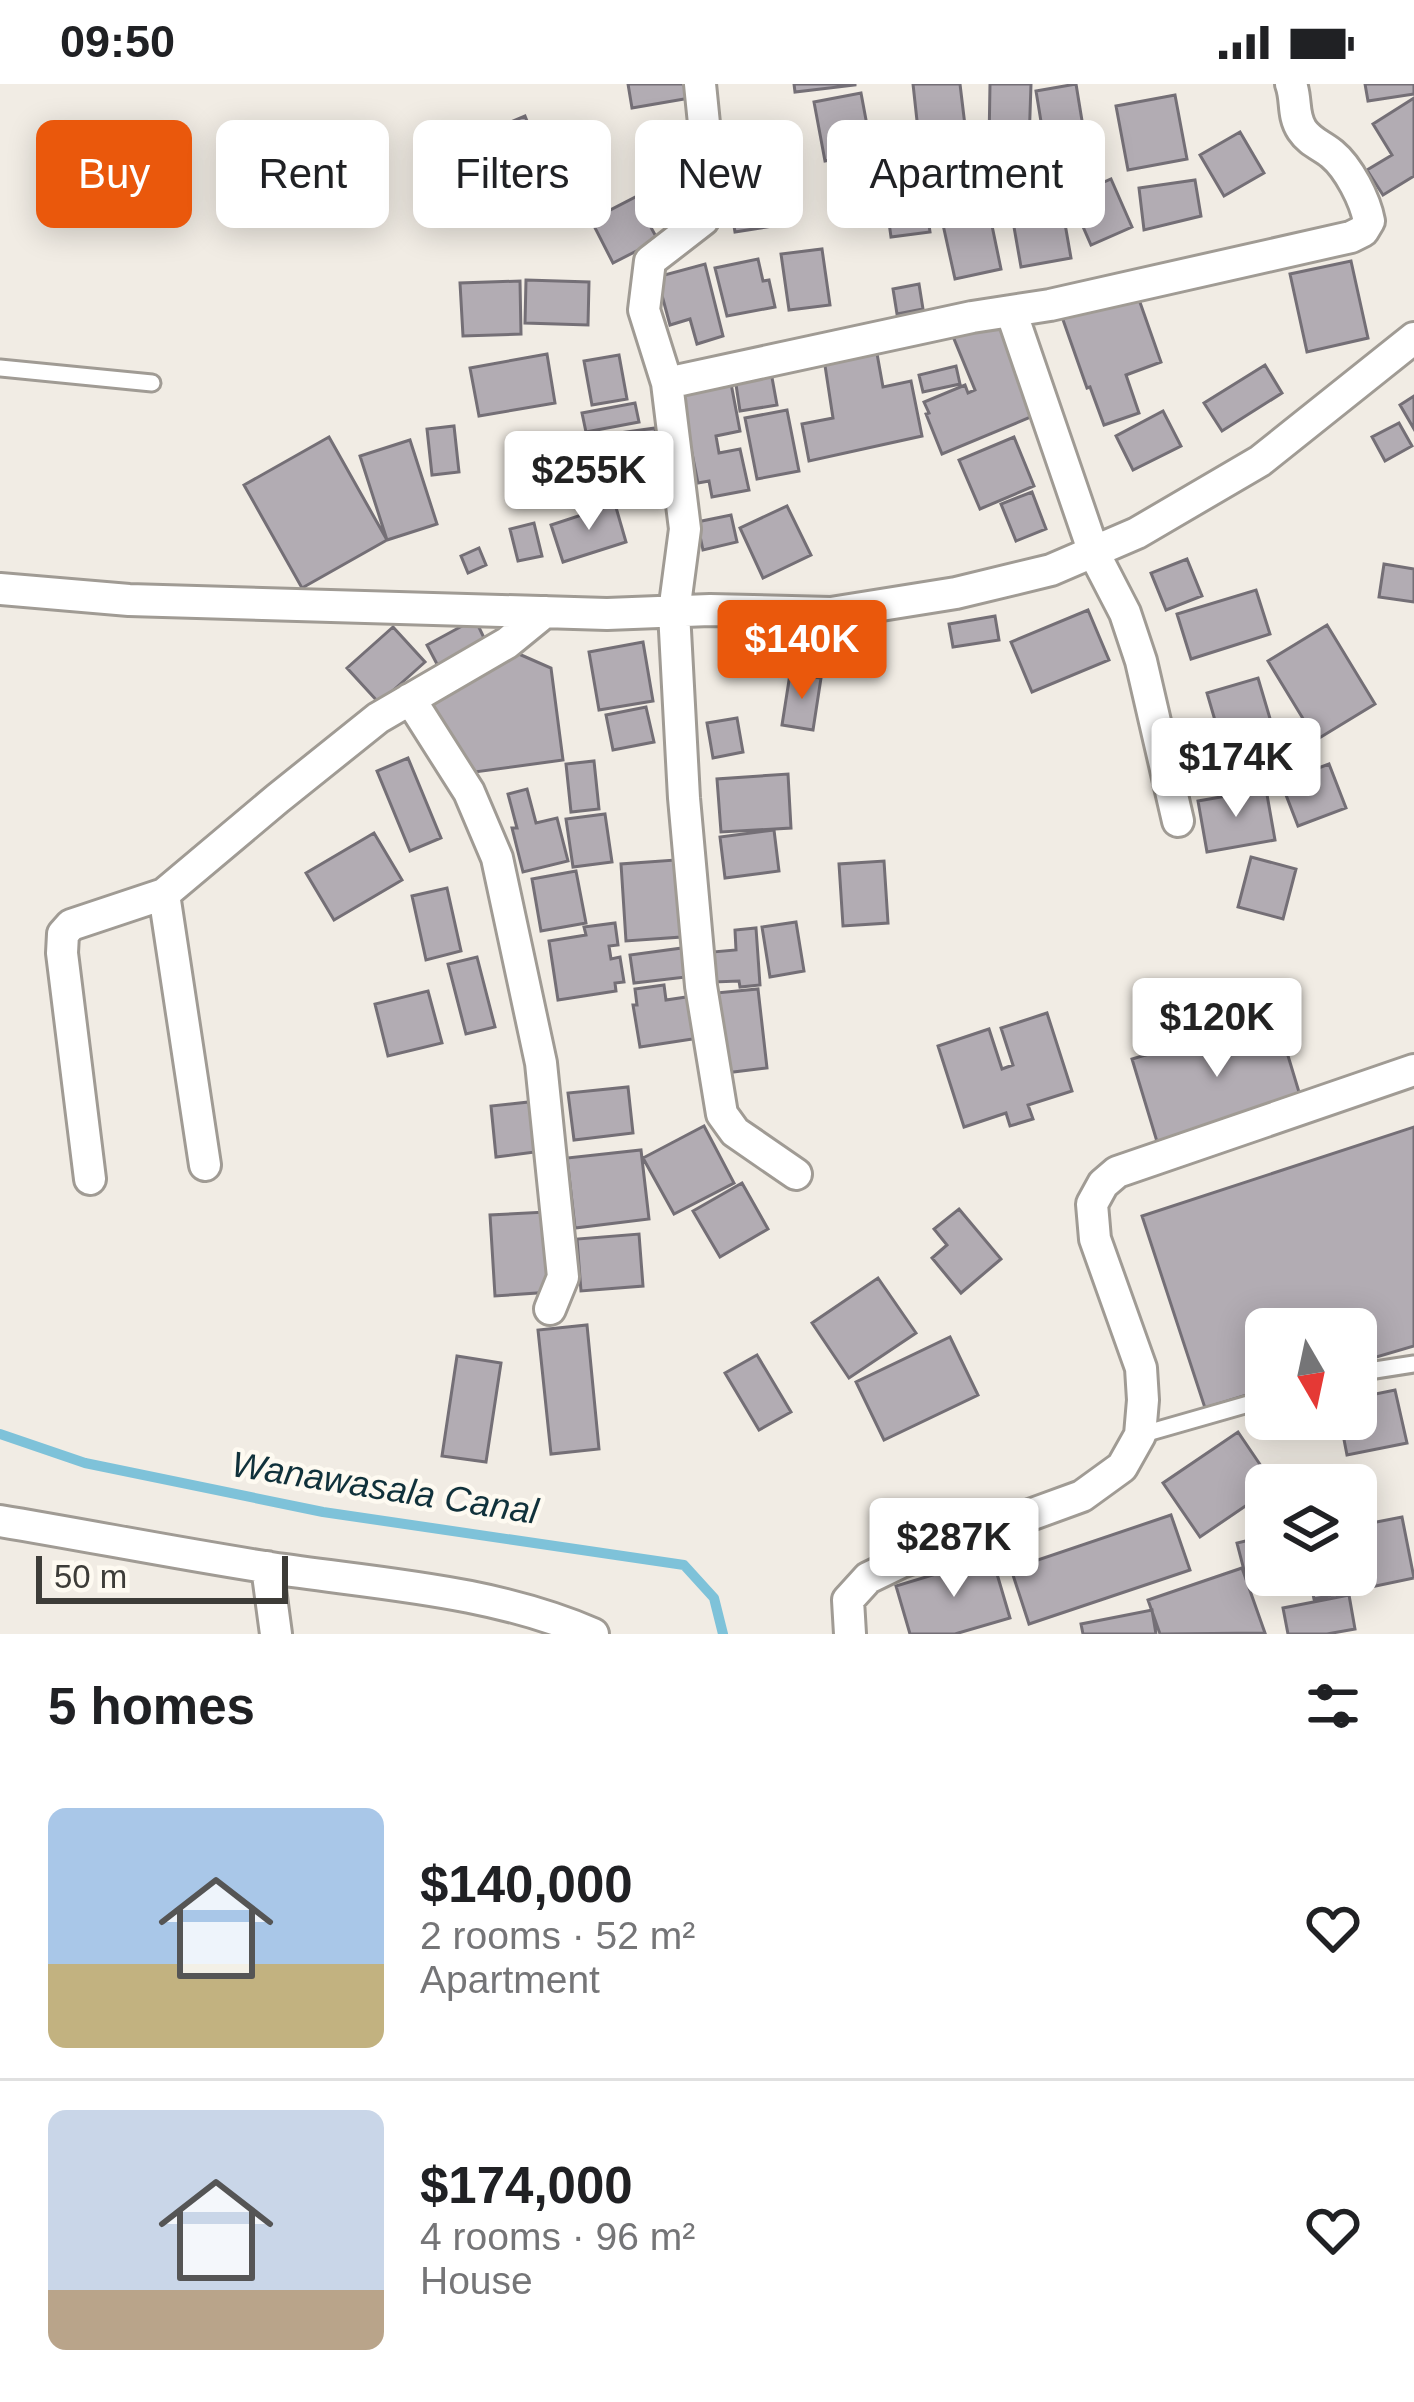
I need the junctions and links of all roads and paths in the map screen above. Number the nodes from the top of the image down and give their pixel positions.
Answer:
1 (700, 84) edge
2 (1292, 84) edge
3 (1011, 311) junction
4 (1414, 338) edge
5 (0, 368) edge
6 (152, 383) dead end
7 (667, 383) junction
8 (1094, 553) junction
9 (0, 589) edge
10 (545, 612) junction
11 (674, 612) junction
12 (410, 699) junction
13 (1178, 821) dead end
14 (164, 894) junction
15 (1414, 1070) edge
16 (205, 1165) dead end
17 (796, 1174) dead end
18 (90, 1179) dead end
19 (550, 1309) dead end
20 (1414, 1364) edge
21 (1377, 1370) edge
22 (1245, 1405) edge
23 (1140, 1435) junction
24 (0, 1521) edge
25 (267, 1567) junction
26 (276, 1634) edge
27 (593, 1634) edge
28 (850, 1634) edge

1 - 7 street
2 - 3 street
3 - 7 street
3 - 8 street
4 - 8 street
5 - 6 lane
7 - 11 street
8 - 11 street
8 - 13 street
9 - 10 street
10 - 11 street
10 - 12 street
11 - 17 street
12 - 14 street
12 - 19 street
14 - 16 street
14 - 18 street
15 - 23 street
20 - 21 lane
22 - 23 lane
23 - 28 street
24 - 25 street
25 - 26 street
25 - 27 street

